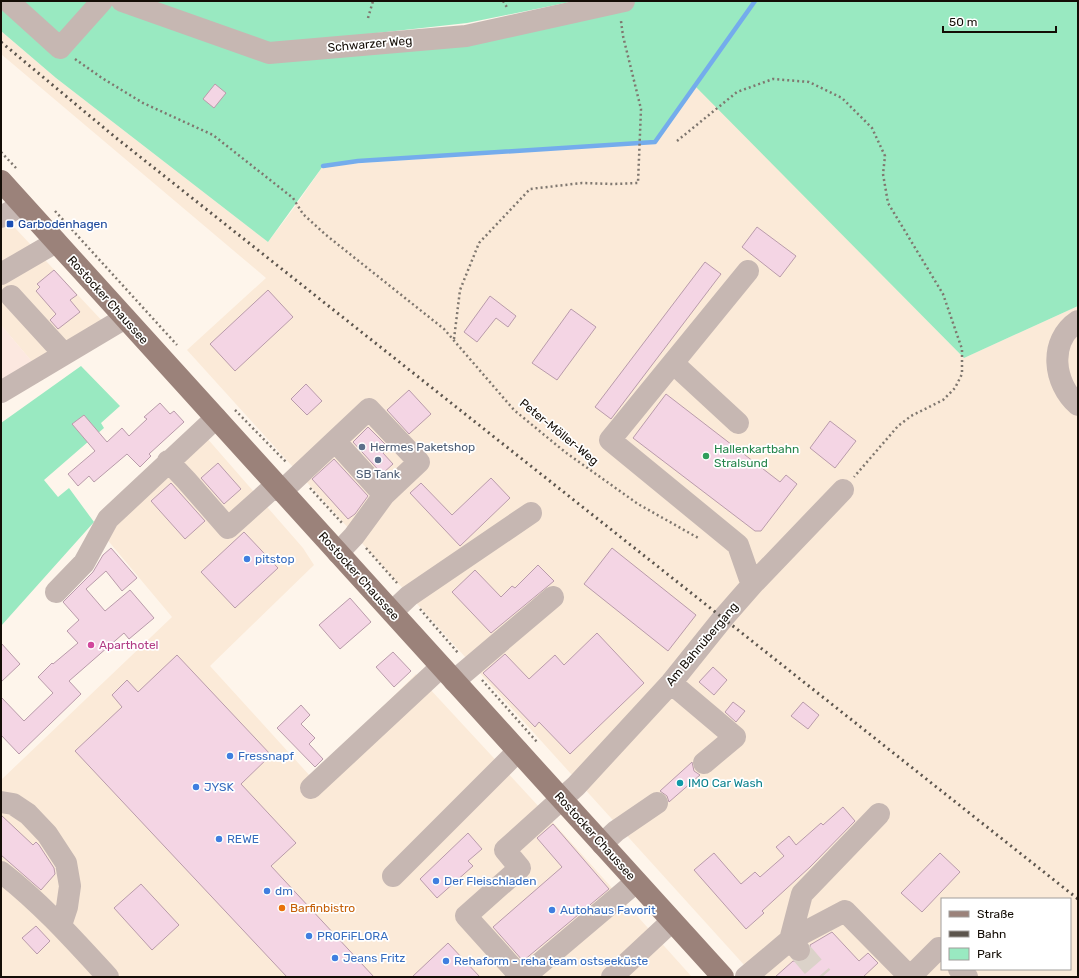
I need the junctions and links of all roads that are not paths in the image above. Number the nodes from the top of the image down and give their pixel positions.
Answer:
1 (8, 1) edge
2 (102, 1) edge
3 (122, 1) edge
4 (619, 2) edge
5 (9, 175) edge
6 (22, 205) junction
7 (1, 217) edge
8 (56, 242) junction
9 (748, 271) dead end
10 (1, 274) edge
11 (11, 296) dead end
12 (125, 318) junction
13 (1078, 321) edge
14 (64, 354) junction
15 (673, 363) junction
16 (1, 392) edge
17 (1078, 406) edge
18 (225, 413) junction
19 (738, 423) dead end
20 (335, 441) junction
21 (168, 461) junction
22 (279, 488) junction
23 (843, 490) road end
24 (384, 495) junction
25 (531, 513) dead end
26 (338, 553) junction
27 (752, 585) junction
28 (56, 592) dead end
29 (554, 597) dead end
30 (392, 612) junction
31 (448, 674) junction
32 (671, 683) junction
33 (518, 751) junction
34 (704, 763) dead end
35 (311, 788) dead end
36 (562, 800) junction
37 (1, 802) edge
38 (657, 803) dead end
39 (879, 814) dead end
40 (602, 844) junction
41 (1, 872) edge
42 (393, 876) dead end
43 (636, 882) junction
44 (672, 921) junction
45 (61, 925) junction
46 (794, 945) junction
47 (941, 948) edge
48 (108, 977) edge
49 (522, 977) edge
50 (612, 977) edge
51 (723, 977) edge
52 (746, 977) edge

1 - 2 street
3 - 4 street, Schwarzer Weg
5 - 6 main road, Rostocker Chaussee
6 - 7 street
6 - 8 main road, Rostocker Chaussee
8 - 10 street
8 - 12 main road, Rostocker Chaussee
9 - 15 street
11 - 14 street
12 - 14 street
12 - 18 main road, Rostocker Chaussee
13 - 17 street
14 - 16 street
15 - 19 street
15 - 27 street
18 - 21 street
18 - 22 main road, Rostocker Chaussee
20 - 22 street
20 - 24 street
20 - 24 street
21 - 22 street
21 - 28 street
22 - 26 main road, Rostocker Chaussee
23 - 27 street, Am Bahnübergang
24 - 26 street
25 - 30 street
26 - 30 main road, Rostocker Chaussee
27 - 32 street, Am Bahnübergang
29 - 31 street
30 - 31 main road, Rostocker Chaussee
31 - 33 main road, Rostocker Chaussee
31 - 35 street
32 - 34 street
32 - 36 street, Am Bahnübergang
33 - 36 main road, Rostocker Chaussee
33 - 42 street
36 - 40 main road, Rostocker Chaussee
36 - 49 street, Am Bahnübergang
37 - 45 street
38 - 40 street
39 - 46 street
40 - 43 main road, Rostocker Chaussee
41 - 45 street
43 - 44 main road, Rostocker Chaussee
43 - 49 street
44 - 50 street
44 - 51 main road, Rostocker Chaussee
45 - 48 street
46 - 47 street
46 - 52 street

